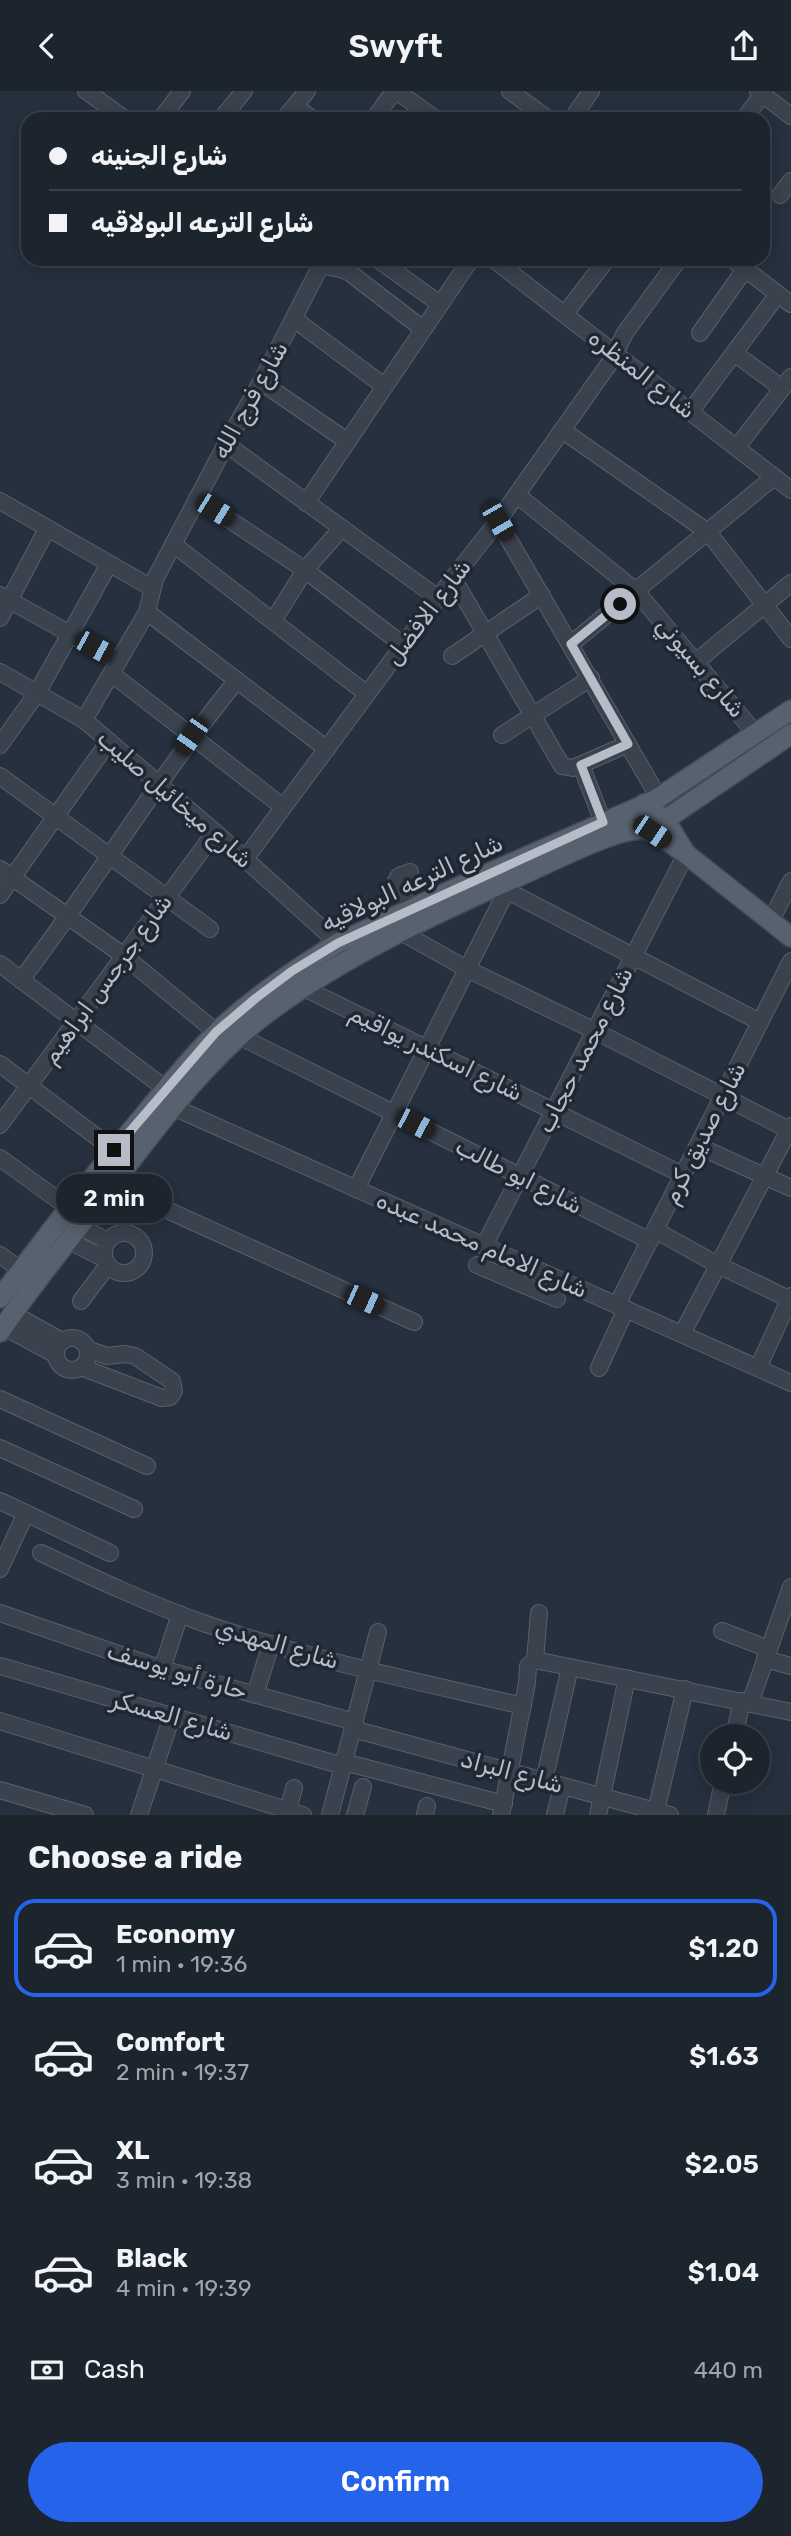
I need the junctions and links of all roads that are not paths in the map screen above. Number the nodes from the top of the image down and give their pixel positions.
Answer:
1 (86, 91) edge
2 (182, 91) edge
3 (244, 91) edge
4 (307, 91) edge
5 (395, 91) edge
6 (510, 91) edge
7 (591, 91) edge
8 (761, 92) edge
9 (295, 106) junction
10 (115, 112) edge
11 (166, 112) edge
12 (227, 112) edge
13 (290, 112) edge
14 (303, 112) edge
15 (379, 112) edge
16 (426, 112) edge
17 (538, 112) edge
18 (577, 112) edge
19 (748, 112) edge
20 (791, 116) edge
21 (791, 181) edge
22 (780, 195) dead end
23 (315, 266) edge
24 (345, 266) edge
25 (387, 266) edge
26 (466, 266) edge
27 (502, 266) edge
28 (602, 266) edge
29 (674, 266) edge
30 (741, 266) edge
31 (745, 269) junction
32 (784, 299) edge
33 (440, 304) junction
34 (565, 314) junction
35 (294, 319) junction
36 (423, 329) junction
37 (700, 333) dead end
38 (615, 352) junction
39 (734, 353) junction
40 (261, 382) junction
41 (786, 383) edge
42 (384, 386) junction
43 (690, 412) junction
44 (562, 430) junction
45 (347, 441) junction
46 (226, 444) junction
47 (737, 447) junction
48 (775, 477) junction
49 (791, 489) edge
50 (517, 495) junction
51 (197, 498) junction
52 (0, 501) edge
53 (306, 503) junction
54 (498, 521) junction
55 (47, 529) junction
56 (341, 529) junction
57 (708, 531) junction
58 (173, 544) junction
59 (109, 564) junction
60 (305, 570) junction
61 (453, 578) junction
62 (791, 583) edge
63 (152, 588) junction
64 (636, 591) junction
65 (542, 595) junction
66 (5, 597) edge
67 (438, 598) junction
68 (765, 605) junction
69 (146, 612) junction
70 (0, 618) edge
71 (273, 621) junction
72 (70, 634) junction
73 (485, 634) junction
74 (791, 639) edge
75 (571, 644) junction
76 (403, 645) junction
77 (452, 656) dead end
78 (697, 661) junction
79 (115, 667) junction
80 (0, 672) edge
81 (592, 678) junction
82 (237, 680) junction
83 (37, 693) junction
84 (367, 694) junction
85 (791, 709) edge
86 (533, 716) junction
87 (84, 720) junction
88 (755, 733) junction
89 (791, 734) edge
90 (502, 735) dead end
91 (191, 736) junction
92 (109, 741) junction
93 (628, 744) junction
94 (0, 745) edge
95 (327, 749) junction
96 (581, 765) junction
97 (0, 776) edge
98 (158, 783) junction
99 (651, 801) junction
100 (283, 807) junction
101 (55, 817) junction
102 (665, 820) junction
103 (603, 822) junction
104 (215, 832) junction
105 (686, 854) junction
106 (110, 856) junction
107 (245, 859) junction
108 (410, 871) dead end
109 (6, 873) edge
110 (791, 881) edge
111 (492, 886) junction
112 (0, 895) edge
113 (166, 897) junction
114 (786, 901) edge
115 (410, 909) junction
116 (69, 917) junction
117 (771, 921) junction
118 (210, 929) dead end
119 (401, 932) junction
120 (791, 937) edge
121 (338, 943) junction
122 (123, 955) junction
123 (633, 956) junction
124 (791, 961) edge
125 (0, 964) edge
126 (467, 969) junction
127 (21, 980) junction
128 (302, 987) junction
129 (77, 1020) junction
130 (760, 1022) junction
131 (595, 1031) junction
132 (216, 1032) junction
133 (239, 1036) junction
134 (427, 1049) junction
135 (0, 1064) edge
136 (29, 1086) junction
137 (723, 1096) junction
138 (170, 1098) junction
139 (554, 1111) junction
140 (394, 1113) junction
141 (1, 1123) edge
142 (790, 1129) edge
143 (698, 1146) junction
144 (114, 1150) junction
145 (0, 1158) edge
146 (683, 1175) junction
147 (520, 1176) junction
148 (764, 1177) junction
149 (112, 1185) junction
150 (791, 1188) edge
151 (356, 1189) junction
152 (69, 1208) junction
153 (75, 1233) junction
154 (652, 1236) junction
155 (107, 1241) junction
156 (484, 1246) junction
157 (0, 1255) edge
158 (504, 1255) junction
159 (106, 1262) junction
160 (477, 1265) dead end
161 (718, 1265) junction
162 (21, 1270) junction
163 (496, 1273) junction
164 (0, 1299) edge
165 (557, 1299) dead end
166 (790, 1299) edge
167 (81, 1301) dead end
168 (622, 1307) junction
169 (4, 1320) edge
170 (414, 1322) dead end
171 (682, 1335) junction
172 (59, 1348) junction
173 (87, 1349) junction
174 (111, 1356) junction
175 (81, 1367) junction
176 (599, 1368) dead end
177 (758, 1368) junction
178 (104, 1376) junction
179 (791, 1383) edge
180 (0, 1399) edge
181 (0, 1448) edge
182 (147, 1466) dead end
183 (0, 1501) edge
184 (134, 1509) dead end
185 (26, 1513) junction
186 (8, 1533) edge
187 (41, 1553) dead end
188 (110, 1553) dead end
189 (1, 1562) edge
190 (791, 1587) edge
191 (0, 1613) edge
192 (539, 1613) dead end
193 (180, 1614) junction
194 (786, 1618) edge
195 (722, 1631) dead end
196 (378, 1632) dead end
197 (271, 1644) junction
198 (767, 1654) junction
199 (534, 1660) junction
200 (0, 1666) edge
201 (791, 1666) edge
202 (570, 1667) junction
203 (162, 1669) junction
204 (369, 1670) junction
205 (627, 1678) junction
206 (685, 1689) junction
207 (255, 1695) junction
208 (746, 1702) junction
209 (523, 1706) junction
210 (791, 1712) edge
211 (172, 1716) junction
212 (0, 1721) edge
213 (738, 1724) edge
214 (354, 1726) junction
215 (344, 1764) junction
216 (156, 1768) junction
217 (511, 1772) junction
218 (544, 1781) junction
219 (562, 1786) junction
220 (294, 1787) dead end
221 (363, 1787) dead end
222 (0, 1790) edge
223 (720, 1794) edge
224 (602, 1797) junction
225 (503, 1809) edge
226 (295, 1812) edge
227 (660, 1814) edge
228 (85, 1815) edge
229 (139, 1815) edge
230 (330, 1815) edge
231 (355, 1815) edge
232 (555, 1815) edge
233 (598, 1815) edge
234 (716, 1815) edge

1 - 10 street
2 - 11 street
3 - 12 street
4 - 9 street
5 - 15 street
5 - 16 street
6 - 17 street
7 - 18 street
8 - 19 street
8 - 20 street
9 - 13 street
9 - 14 street
21 - 22 street
23 - 35 street, شارع فرج الله
24 - 36 street
25 - 33 street
26 - 33 street
27 - 34 street, شارع المنظره
28 - 34 street
29 - 38 street, شارع الافضل
30 - 31 street
31 - 32 street
31 - 37 street
32 - 39 street
33 - 36 street
34 - 38 street, شارع المنظره
35 - 40 street, شارع فرج الله
35 - 42 street
36 - 42 street
38 - 43 street, شارع المنظره
38 - 44 street, شارع الافضل
39 - 41 street
39 - 43 street
40 - 45 street
40 - 46 street, شارع فرج الله
41 - 47 street
42 - 45 street
43 - 47 street, شارع المنظره
44 - 50 street, شارع الافضل
44 - 57 street
45 - 53 street
46 - 51 street, شارع فرج الله
46 - 53 street
47 - 48 street, شارع المنظره
48 - 49 street, شارع المنظره
48 - 57 street
50 - 54 street, شارع الافضل
50 - 64 street, شارع بسيوني
51 - 58 street, شارع فرج الله
51 - 60 street
52 - 55 street
53 - 56 street
54 - 61 street, شارع الافضل
54 - 65 street
55 - 59 street
55 - 66 street
56 - 60 street
56 - 67 street
57 - 64 street
57 - 68 street
58 - 63 street, شارع فرج الله
58 - 71 street
59 - 63 street
59 - 72 street
60 - 71 street
60 - 76 street
61 - 67 street, شارع الافضل
61 - 73 street
62 - 68 street
63 - 69 street, شارع فرج الله
64 - 75 street
64 - 78 street, شارع بسيوني
65 - 73 street
65 - 75 street
66 - 70 street
66 - 72 street
67 - 76 street, شارع الافضل
68 - 74 street
68 - 78 street
69 - 79 street, شارع فرج الله
69 - 82 street
71 - 84 street
72 - 79 street
72 - 83 street
73 - 77 street
73 - 86 street
75 - 81 street
76 - 84 street, شارع الافضل
78 - 88 street, شارع بسيوني
79 - 87 street, شارع فرج الله
79 - 91 street
80 - 83 street, شارع ميخائيل صليب
81 - 86 street
81 - 93 street
82 - 91 street
82 - 95 street
83 - 87 street, شارع ميخائيل صليب
83 - 94 street
84 - 95 street, شارع الافضل
85 - 88 main road, شارع الترعه البولاقيه
86 - 90 street
86 - 96 street
87 - 92 street, شارع ميخائيل صليب
88 - 99 main road, شارع الترعه البولاقيه
89 - 102 main road
91 - 98 street
91 - 100 street
92 - 98 street, شارع ميخائيل صليب
92 - 101 street
93 - 96 street
93 - 99 street
95 - 100 street, شارع الافضل
96 - 103 street
97 - 101 street
98 - 104 street, شارع ميخائيل صليب
98 - 106 street
99 - 102 main road
99 - 103 main road, شارع الترعه البولاقيه
100 - 107 street, شارع الافضل
101 - 106 street
101 - 109 street
102 - 105 main road
103 - 111 main road, شارع الترعه البولاقيه
104 - 107 street, شارع ميخائيل صليب
104 - 113 street, شارع جرجس ابراهيم
105 - 111 main road, شارع الترعه البولاقيه
105 - 117 main road
105 - 123 street, شارع محمد حجاب
106 - 113 street
106 - 116 street
107 - 121 street, شارع ميخائيل صليب
108 - 115 street
109 - 112 street
109 - 116 street
110 - 114 street
111 - 115 main road, شارع الترعه البولاقيه
111 - 119 main road, شارع الترعه البولاقيه
111 - 123 street
111 - 126 street
113 - 118 street
113 - 122 street, شارع جرجس ابراهيم
114 - 117 street
115 - 121 main road, شارع الترعه البولاقيه
116 - 122 street
116 - 127 street
117 - 120 main road
119 - 126 street
119 - 128 main road, شارع الترعه البولاقيه
121 - 132 main road, شارع الترعه البولاقيه
122 - 129 street, شارع جرجس ابراهيم
122 - 132 street
123 - 130 street
123 - 131 street, شارع محمد حجاب
124 - 130 street, شارع صديق كرم
125 - 127 street, شارع الامام محمد عبده
126 - 131 street
126 - 134 street
127 - 129 street, شارع الامام محمد عبده
128 - 133 main road, شارع الترعه البولاقيه
128 - 134 street, شارع اسكندر يواقيم
129 - 136 street, شارع جرجس ابراهيم
129 - 138 street, شارع الامام محمد عبده
130 - 137 street, شارع صديق كرم
131 - 137 street
131 - 139 street, شارع محمد حجاب
132 - 138 main road, شارع الترعه البولاقيه
133 - 138 main road, شارع الترعه البولاقيه
133 - 140 street, شارع ابو طالب
134 - 139 street, شارع اسكندر يواقيم
134 - 140 street
135 - 136 street
136 - 141 street, شارع جرجس ابراهيم
136 - 144 street
137 - 142 street
137 - 143 street, شارع صديق كرم
138 - 144 main road, شارع الترعه البولاقيه
138 - 149 main road, شارع الترعه البولاقيه
138 - 151 street, شارع الامام محمد عبده
139 - 146 street, شارع اسكندر يواقيم
139 - 147 street, شارع محمد حجاب
140 - 147 street, شارع ابو طالب
140 - 151 street
142 - 148 street
143 - 146 street, شارع صديق كرم
143 - 148 street
144 - 152 main road, شارع الترعه البولاقيه
145 - 152 street
146 - 154 street, شارع صديق كرم
147 - 154 street, شارع ابو طالب
147 - 156 street, شارع محمد حجاب
148 - 150 street
148 - 161 street
149 - 153 main road, شارع الترعه البولاقيه
149 - 170 street
151 - 156 street, شارع الامام محمد عبده
152 - 162 main road, شارع الترعه البولاقيه
153 - 155 street
153 - 159 street
153 - 169 main road, شارع الترعه البولاقيه
154 - 161 street, شارع ابو طالب
154 - 168 street, شارع صديق كرم
155 - 159 street
155 - 159 street
156 - 158 street, شارع الامام محمد عبده
157 - 162 street
158 - 163 street
158 - 168 street, شارع الامام محمد عبده
159 - 167 street
160 - 163 street
161 - 166 street, شارع ابو طالب
161 - 171 street
162 - 164 main road, شارع الترعه البولاقيه
163 - 165 street
166 - 177 street
168 - 171 street, شارع الامام محمد عبده
168 - 176 street, شارع صديق كرم
169 - 172 street
171 - 177 street, شارع الامام محمد عبده
172 - 173 street
172 - 175 street
173 - 174 street
173 - 175 street
174 - 178 street
174 - 178 street
175 - 178 street
177 - 179 street, شارع الامام محمد عبده
180 - 182 street
181 - 184 street
183 - 185 street
185 - 186 street
185 - 188 street
186 - 189 street
187 - 193 street, شارع المهدي
190 - 194 street
191 - 203 street, حارة أبو يوسف
192 - 199 street
193 - 197 street, شارع المهدي
193 - 203 street
194 - 198 street
195 - 198 street
196 - 204 street
197 - 204 street, شارع المهدي
197 - 207 street
198 - 201 street
198 - 208 street
199 - 202 street
199 - 209 street
200 - 211 street, شارع العسكر
202 - 205 street
202 - 218 street
203 - 207 street, حارة أبو يوسف
204 - 209 street, شارع المهدي
204 - 214 street
205 - 206 street
205 - 224 street
206 - 208 street
206 - 227 street
207 - 214 street, حارة أبو يوسف
208 - 210 street
208 - 213 street
209 - 217 street
211 - 215 street, شارع العسكر
211 - 216 street
212 - 216 street
214 - 215 street
214 - 217 street, شارع البراد
215 - 225 street, شارع العسكر
215 - 230 street
216 - 226 street
216 - 229 street
217 - 218 street, شارع البراد
217 - 225 street
218 - 219 street, شارع البراد
219 - 224 street, شارع البراد
219 - 232 street
220 - 226 street
221 - 231 street
222 - 228 street
223 - 234 street
224 - 227 street, شارع البراد
224 - 233 street

